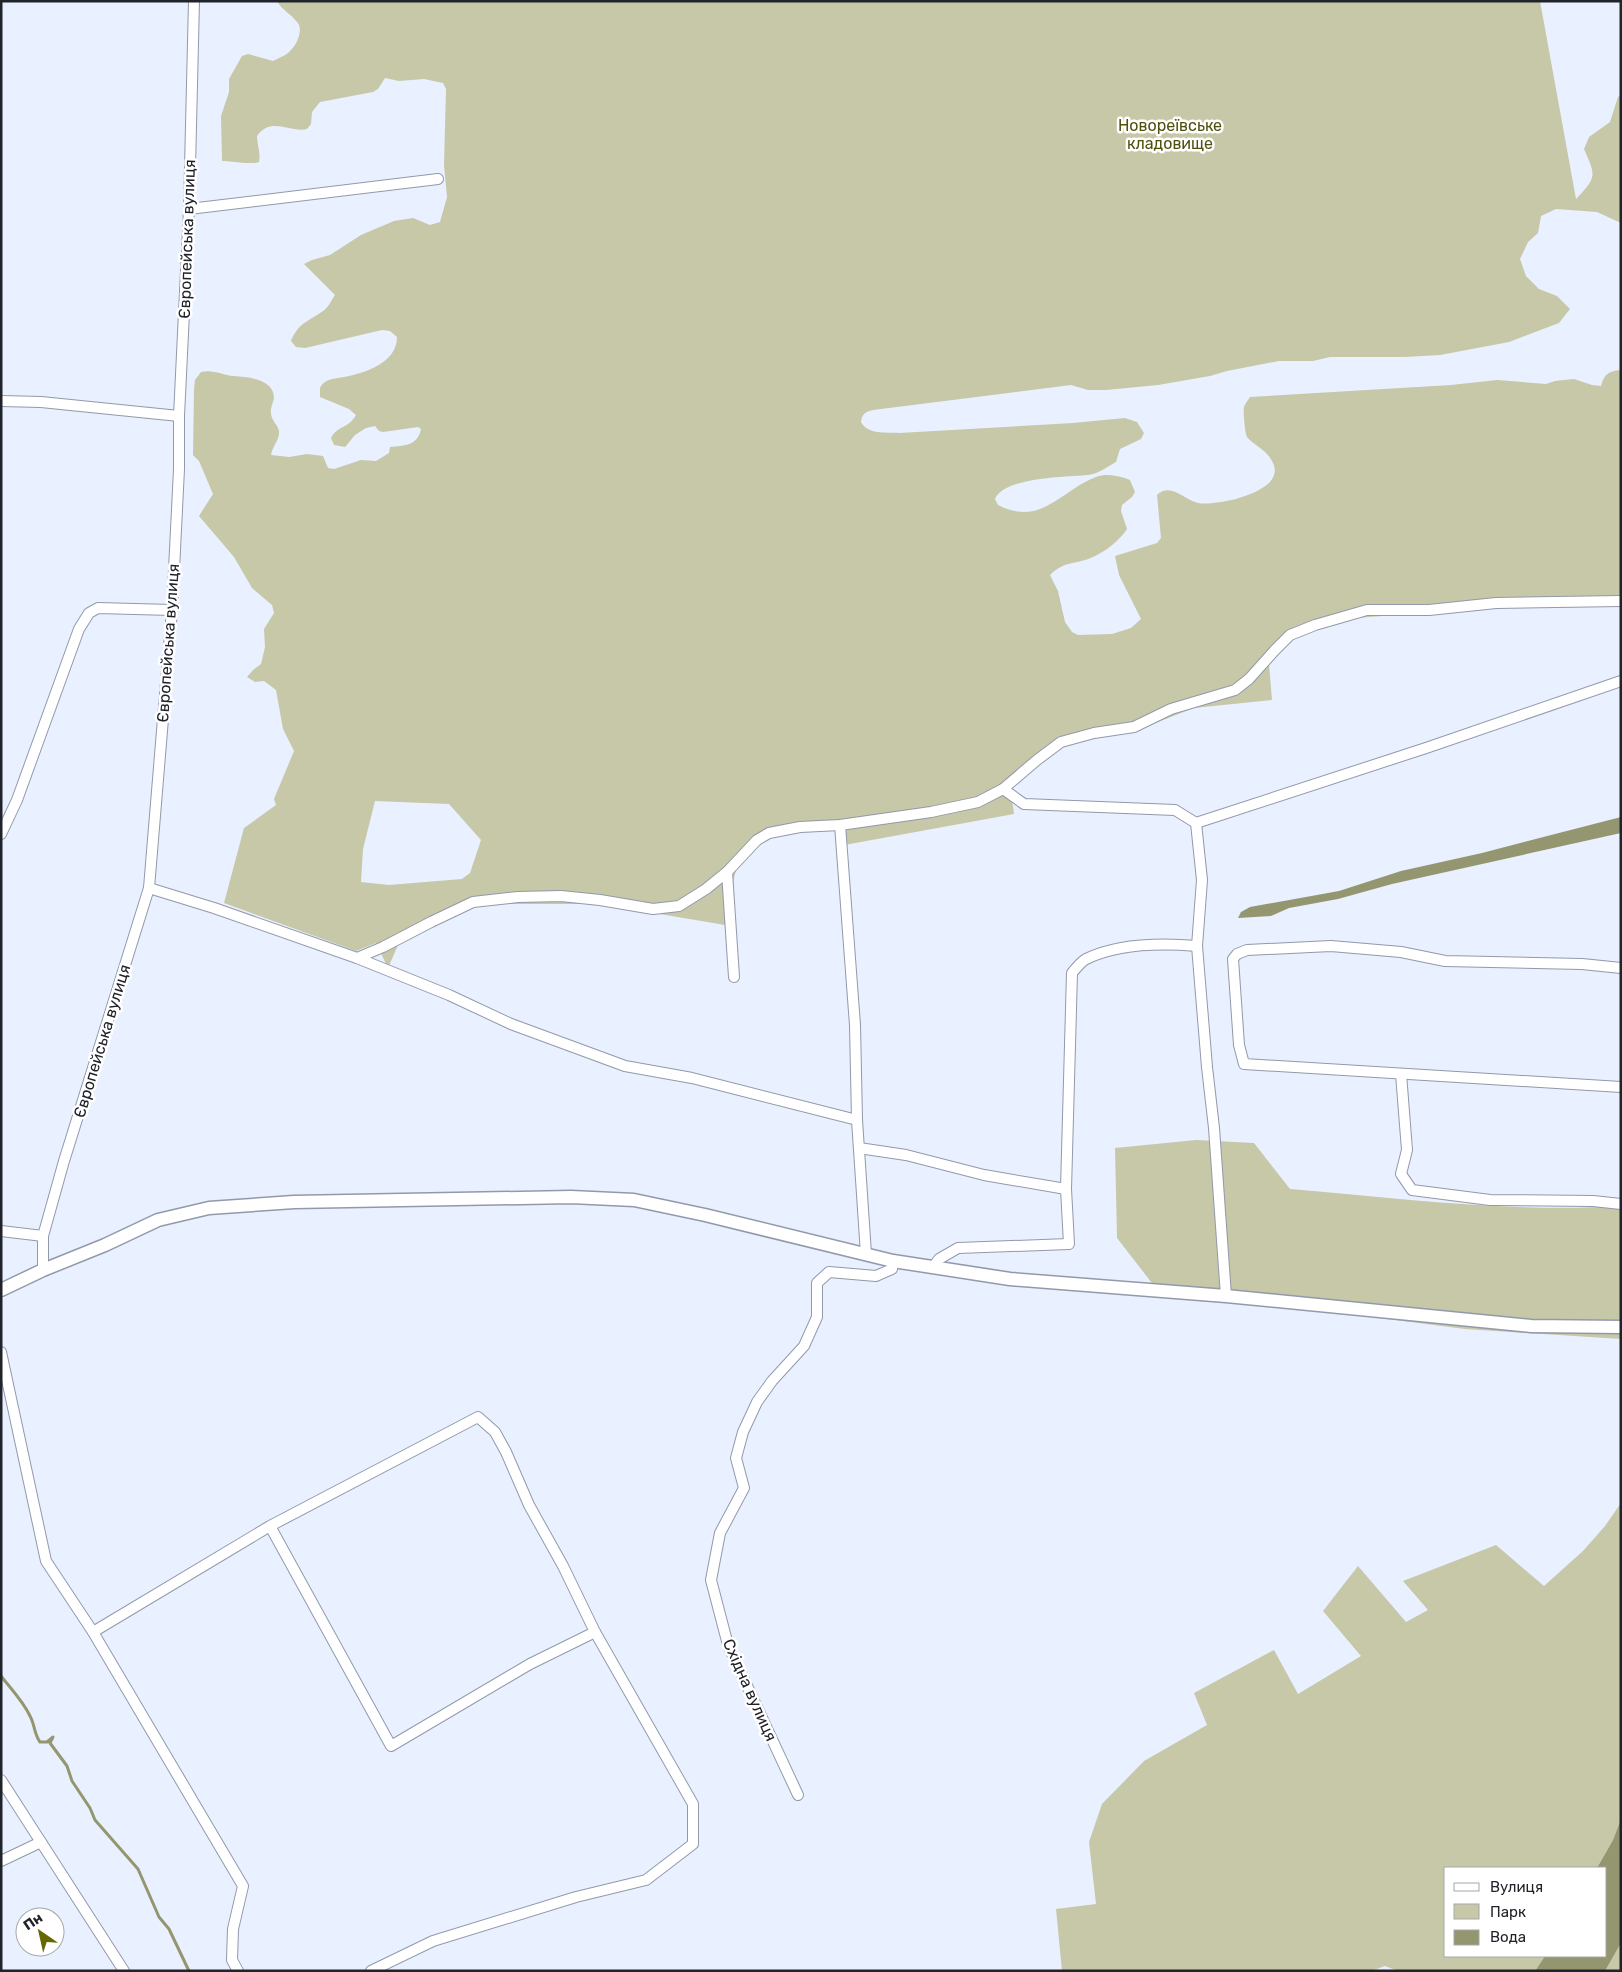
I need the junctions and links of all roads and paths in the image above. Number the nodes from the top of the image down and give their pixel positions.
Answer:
1 (194, 1) edge
2 (438, 178) dead end
3 (189, 210) junction
4 (1, 401) edge
5 (179, 416) junction
6 (1621, 601) edge
7 (172, 610) junction
8 (1621, 681) edge
9 (1003, 789) junction
10 (1196, 824) junction
11 (840, 825) junction
12 (1, 834) edge
13 (727, 872) junction
14 (149, 888) junction
15 (1197, 946) junction
16 (357, 958) junction
17 (1621, 968) edge
18 (734, 977) dead end
19 (1402, 1074) junction
20 (1621, 1087) edge
21 (857, 1120) junction
22 (859, 1148) junction
23 (1066, 1189) junction
24 (1621, 1204) edge
25 (1, 1231) edge
26 (43, 1236) junction
27 (866, 1254) junction
28 (893, 1261) junction
29 (933, 1267) junction
30 (43, 1270) junction
31 (1, 1290) edge
32 (1226, 1296) junction
33 (1621, 1327) edge
34 (1, 1352) edge
35 (270, 1526) junction
36 (93, 1632) junction
37 (594, 1632) junction
38 (1, 1780) edge
39 (798, 1795) dead end
40 (41, 1842) junction
41 (1, 1861) edge
42 (124, 1971) edge
43 (238, 1971) edge
44 (371, 1971) edge

1 - 3 street, Європейська вулиця
2 - 3 street
3 - 5 street, Європейська вулиця
4 - 5 street
5 - 7 street, Європейська вулиця
6 - 9 street
7 - 12 street
7 - 14 street, Європейська вулиця
8 - 10 street
9 - 10 street
9 - 11 street
10 - 15 street
11 - 13 street
11 - 21 street
13 - 16 street
13 - 18 street
14 - 16 street
14 - 26 street, Європейська вулиця
15 - 23 street
15 - 32 street
16 - 21 street
17 - 19 street
19 - 20 street
19 - 24 street
21 - 22 street
22 - 23 street
22 - 27 street
23 - 29 street
25 - 26 street
26 - 30 street, Європейська вулиця
27 - 28 main road
27 - 30 main road
28 - 29 main road
28 - 39 street, Східна вулиця
29 - 32 main road
30 - 31 main road
32 - 33 main road
34 - 36 street
35 - 36 street
35 - 37 street
35 - 37 street
36 - 43 street
37 - 44 street
38 - 40 street
40 - 41 street
40 - 42 street

